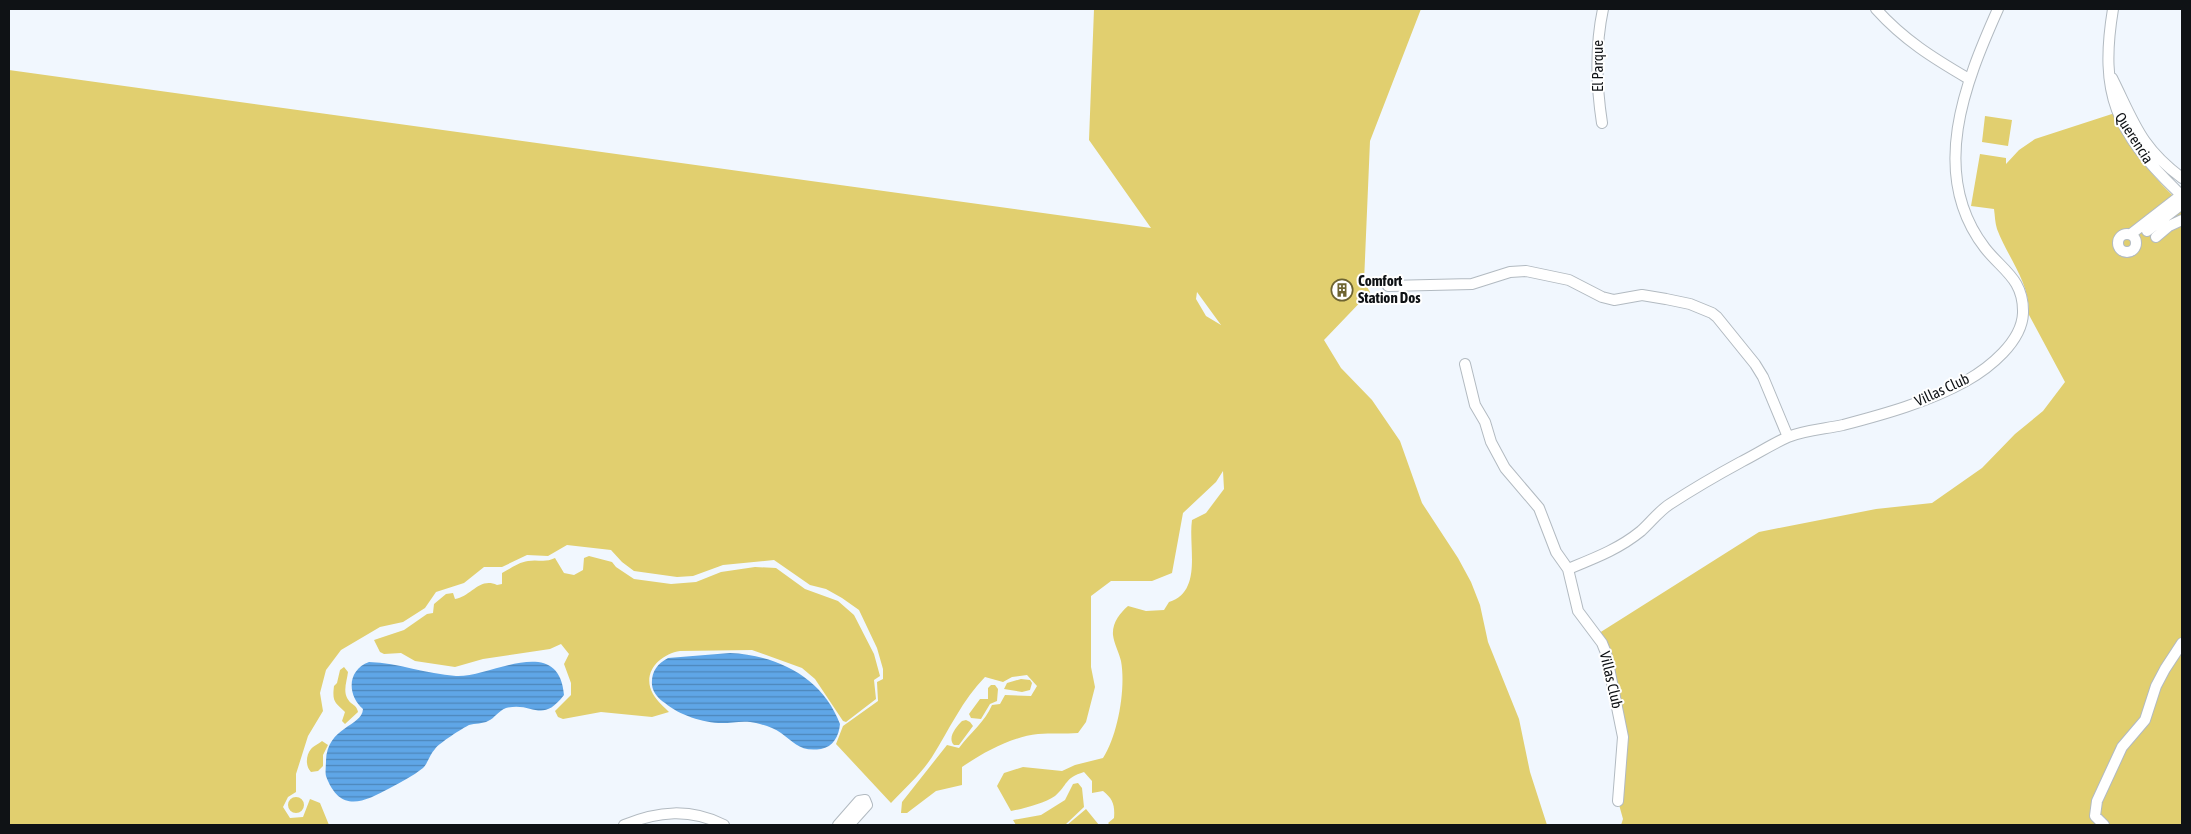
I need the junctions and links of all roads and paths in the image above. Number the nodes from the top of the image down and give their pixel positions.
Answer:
1 (1604, 9) edge
2 (1876, 9) edge
3 (1998, 9) edge
4 (2113, 9) edge
5 (2110, 75) junction
6 (1969, 79) junction
7 (1602, 123) dead end
8 (2182, 179) edge
9 (2180, 197) edge
10 (2182, 220) edge
11 (2133, 236) dead end
12 (2156, 237) dead end
13 (1388, 286) dead end
14 (1465, 364) dead end
15 (1788, 438) junction
16 (1568, 569) junction
17 (2182, 643) edge
18 (1618, 801) dead end
19 (624, 825) edge
20 (724, 825) edge
21 (838, 825) edge
22 (850, 825) edge
23 (2104, 825) edge

1 - 7 street, El Parque
2 - 6 street
3 - 6 street, Villas Club
4 - 5 street, Querencia
5 - 8 street, Querencia
5 - 9 street, Querencia
6 - 15 street, Villas Club
8 - 9 street
9 - 11 street
10 - 12 street
13 - 15 street
14 - 16 street, Villas Club
15 - 16 street, Villas Club
16 - 18 street, Villas Club
17 - 23 street
19 - 20 street
21 - 22 street

